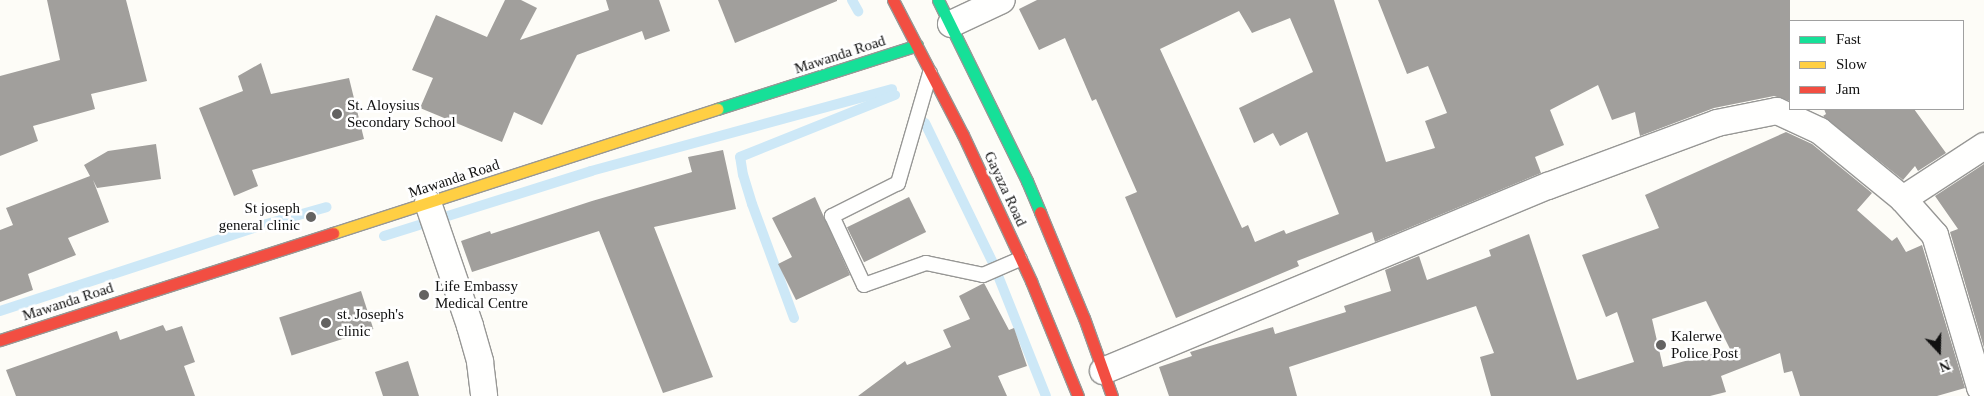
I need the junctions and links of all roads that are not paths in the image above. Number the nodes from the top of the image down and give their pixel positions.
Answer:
1 (893, 0) edge
2 (938, 0) edge
3 (1002, 0) edge
4 (951, 24) junction
5 (917, 45) junction
6 (931, 71) junction
7 (1984, 146) edge
8 (1903, 199) junction
9 (428, 203) junction
10 (1020, 259) junction
11 (0, 340) edge
12 (1103, 371) junction
13 (1984, 389) edge
14 (484, 396) edge
15 (1078, 396) edge
16 (1112, 396) edge

1 - 5 street, Gayaza Road
2 - 4 street, Gayaza Road
3 - 4 street
4 - 12 street, Gayaza Road
5 - 6 street, Gayaza Road
5 - 9 street, Mawanda Road
6 - 10 street, Gayaza Road
6 - 10 lane
7 - 8 street
8 - 12 street
8 - 13 street
9 - 11 street, Mawanda Road
9 - 14 street
10 - 15 street, Gayaza Road
12 - 16 street, Gayaza Road

